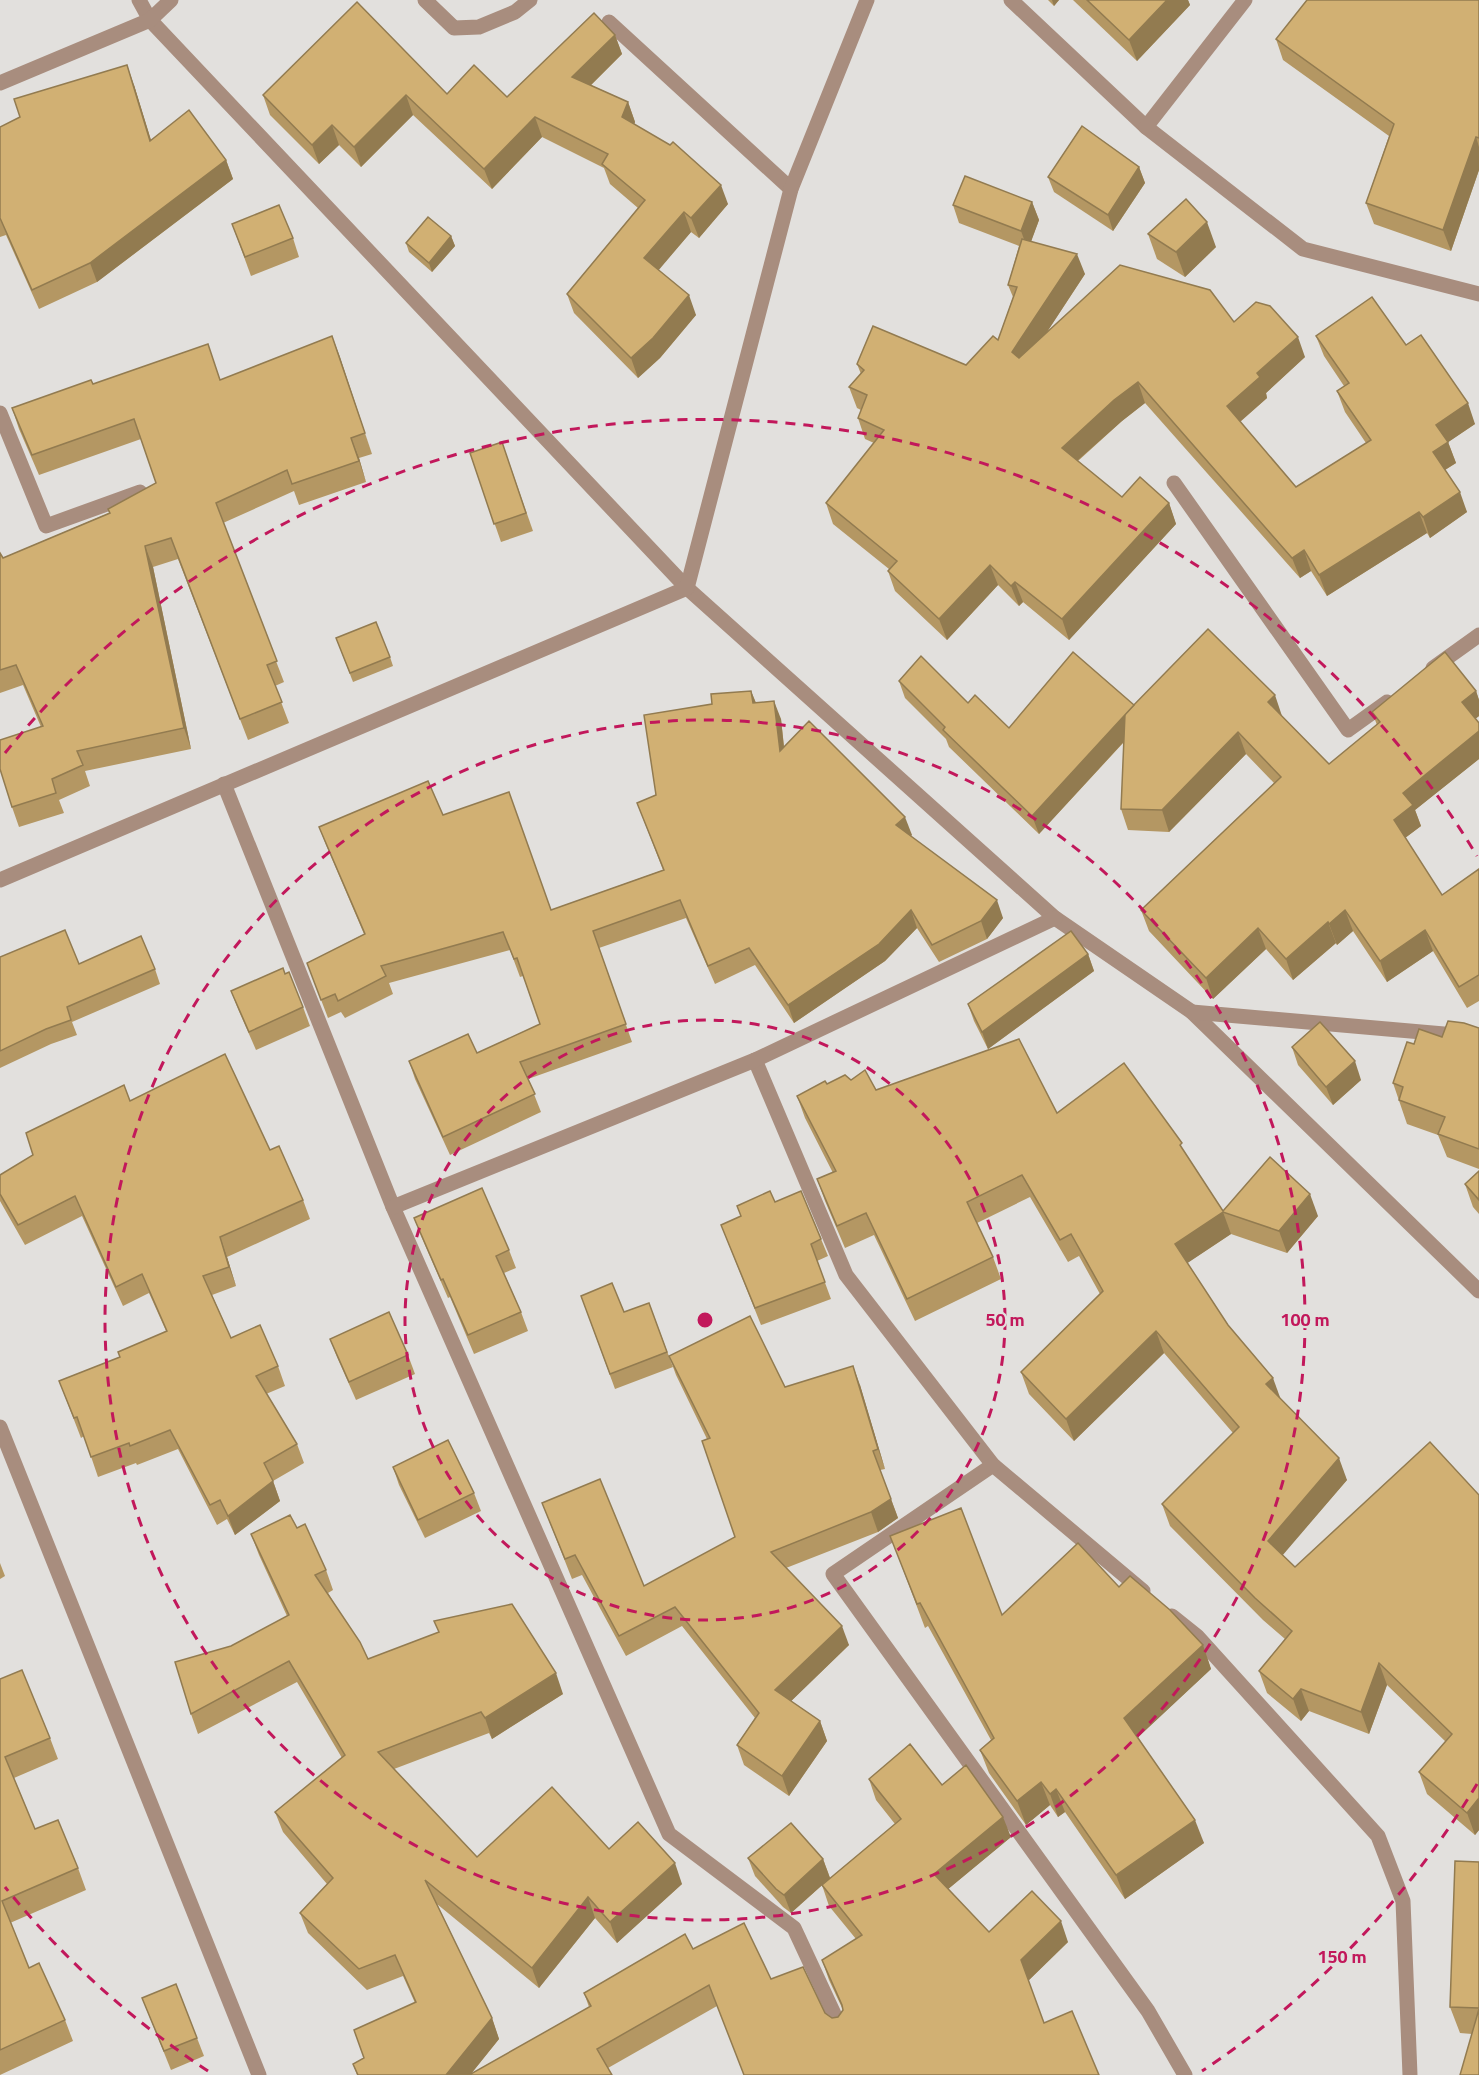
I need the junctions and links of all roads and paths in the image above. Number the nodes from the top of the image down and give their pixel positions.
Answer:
1 (139, 0) edge
2 (171, 0) edge
3 (425, 0) edge
4 (530, 0) edge
5 (867, 0) edge
6 (1011, 0) edge
7 (1245, 0) edge
8 (150, 20) junction
9 (609, 22) dead end
10 (0, 83) edge
11 (1146, 127) junction
12 (791, 189) junction
13 (1479, 294) edge
14 (0, 413) edge
15 (1174, 483) dead end
16 (140, 492) edge
17 (687, 588) junction
18 (1479, 635) edge
19 (1423, 676) edge
20 (1395, 696) edge
21 (224, 784) junction
22 (0, 880) edge
23 (1056, 918) junction
24 (1192, 1012) junction
25 (1479, 1037) edge
26 (755, 1060) junction
27 (393, 1207) junction
28 (1479, 1291) edge
29 (0, 1428) edge
30 (993, 1465) junction
31 (841, 2029) edge
32 (259, 2075) edge
33 (1185, 2075) edge
34 (1410, 2075) edge

1 - 8 street
2 - 8 street
3 - 4 street
5 - 12 street
6 - 11 street
7 - 11 street
8 - 10 street
8 - 17 street
9 - 12 street
11 - 13 street
12 - 17 street
14 - 16 street
15 - 20 street
17 - 21 street
17 - 23 street
18 - 19 street
21 - 22 street
21 - 27 street
23 - 24 street
23 - 26 street
24 - 25 street
24 - 28 street
26 - 27 street
26 - 30 street
27 - 31 street
29 - 32 street
30 - 33 street
30 - 34 street

